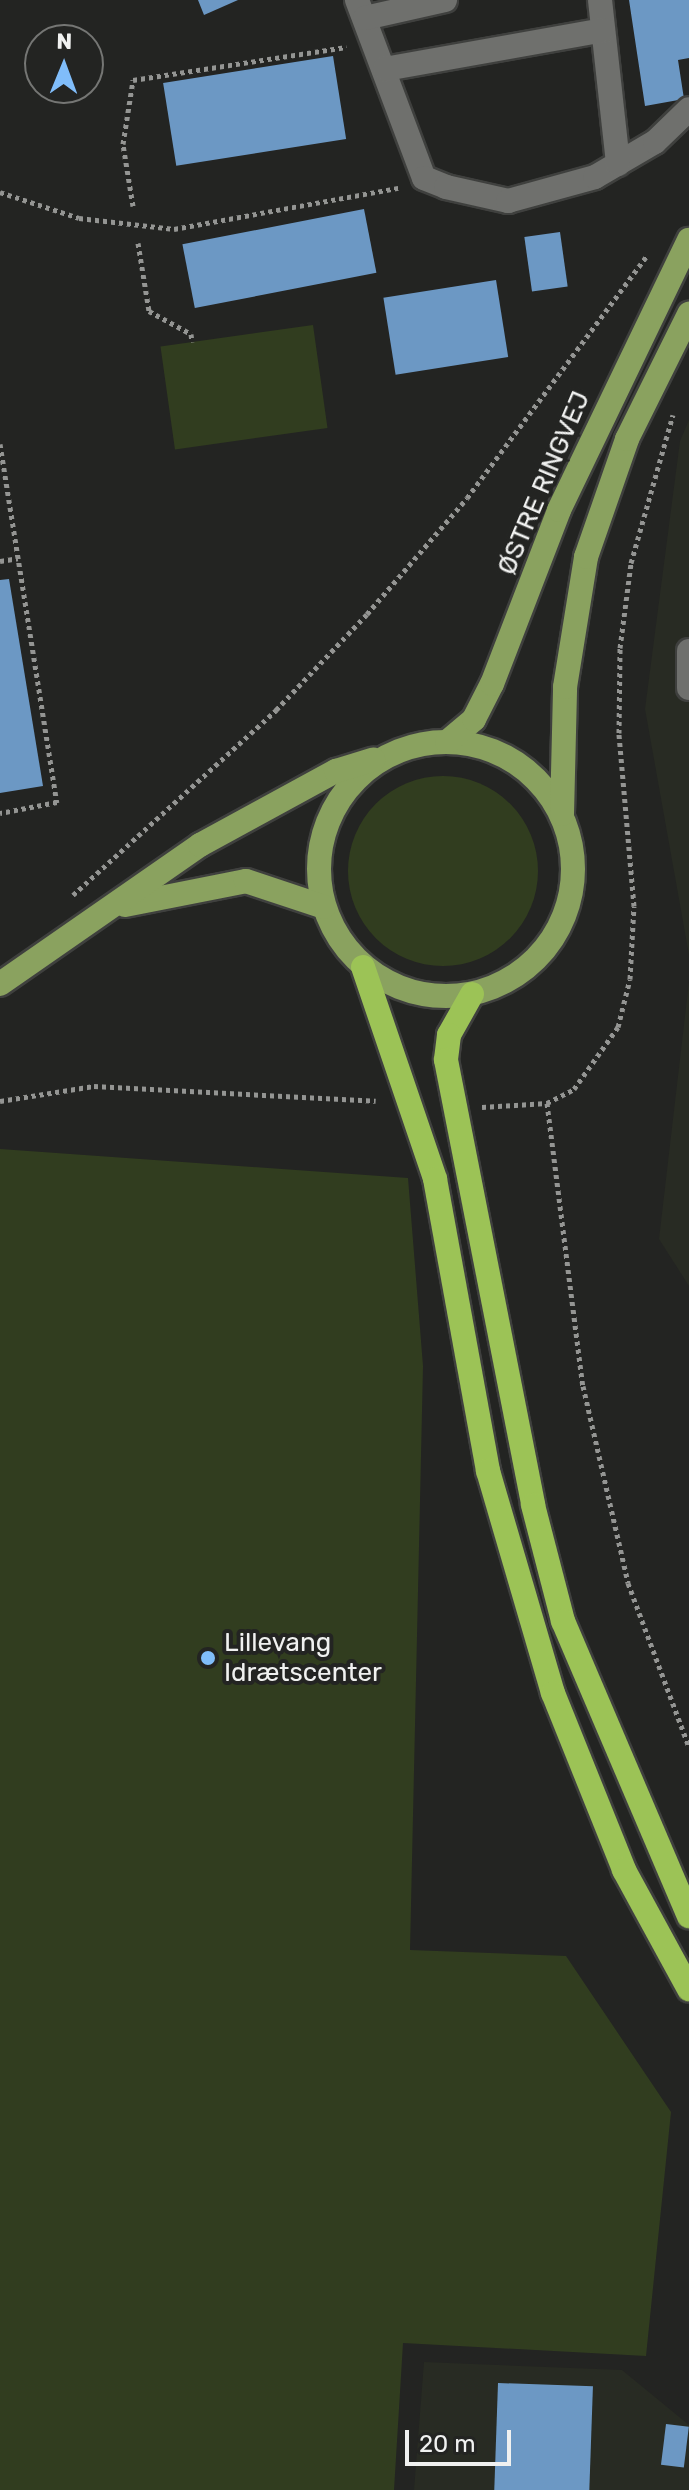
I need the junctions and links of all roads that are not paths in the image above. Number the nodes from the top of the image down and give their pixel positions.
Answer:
1 (445, 0) edge
2 (600, 0) edge
3 (361, 9) edge
4 (603, 30) junction
5 (385, 69) junction
6 (689, 109) edge
7 (618, 164) junction
8 (689, 240) edge
9 (689, 314) edge
10 (689, 651) edge
11 (689, 688) edge
12 (447, 742) junction
13 (386, 756) junction
14 (562, 816) junction
15 (324, 907) junction
16 (113, 908) junction
17 (363, 967) junction
18 (0, 984) edge
19 (472, 994) junction
20 (689, 1916) edge
21 (689, 1989) edge

1 - 3 street
2 - 4 street
3 - 5 street
4 - 5 street
4 - 7 street
5 - 7 street
6 - 7 street
8 - 12 main road, ØSTRE RINGVEJ
9 - 14 main road
10 - 11 street
12 - 13 main road
12 - 14 main road
13 - 15 main road
13 - 16 main road
14 - 19 main road
15 - 16 main road
15 - 17 main road
16 - 18 main road
17 - 19 main road
17 - 21 highway
19 - 20 highway

